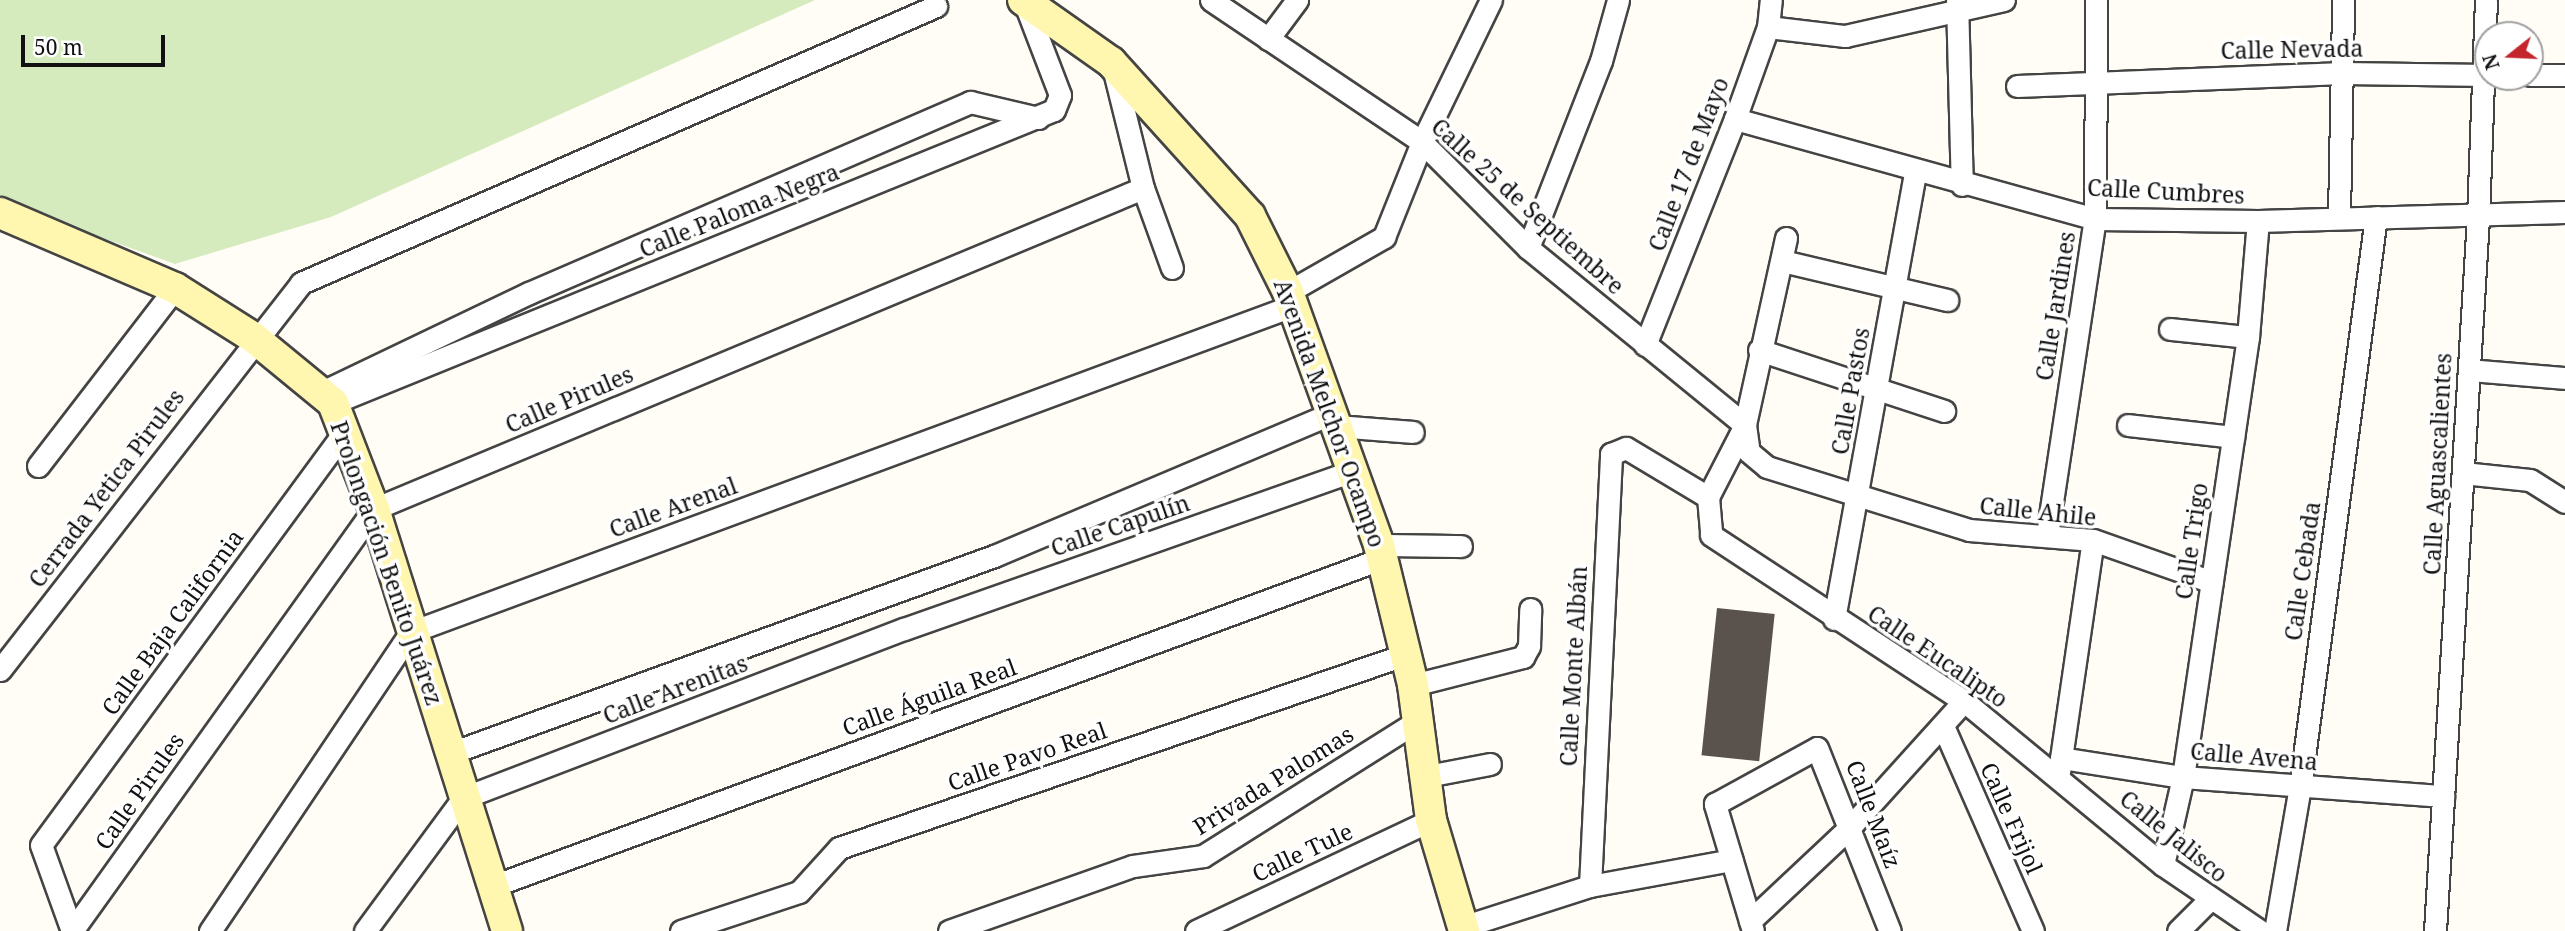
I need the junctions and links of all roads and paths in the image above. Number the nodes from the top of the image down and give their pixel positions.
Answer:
1 (1024, 0) edge
2 (1211, 0) edge
3 (1297, 0) edge
4 (1618, 0) edge
5 (1771, 0) edge
6 (2004, 0) edge
7 (2096, 0) edge
8 (2343, 0) edge
9 (2486, 0) edge
10 (1486, 3) edge
11 (1957, 5) edge
12 (936, 6) dead end
13 (2486, 21) edge
14 (1768, 27) junction
15 (1268, 39) junction
16 (1111, 62) junction
17 (2343, 73) junction
18 (2474, 75) edge
19 (2544, 75) edge
20 (2565, 75) edge
21 (2097, 81) junction
22 (2017, 86) dead end
23 (2485, 91) edge
24 (1038, 118) junction
25 (1735, 118) junction
26 (1422, 142) junction
27 (1915, 173) junction
28 (1962, 185) junction
29 (1143, 188) junction
30 (2565, 212) edge
31 (0, 213) edge
32 (2339, 216) junction
33 (2376, 217) junction
34 (2478, 218) junction
35 (2095, 219) junction
36 (2258, 221) junction
37 (1786, 238) dead end
38 (1528, 248) junction
39 (1782, 261) junction
40 (1172, 268) dead end
41 (1895, 286) junction
42 (175, 288) junction
43 (1290, 299) junction
44 (1947, 300) dead end
45 (2170, 329) dead end
46 (2248, 337) junction
47 (254, 338) junction
48 (1645, 345) junction
49 (1759, 350) junction
50 (2469, 370) junction
51 (2565, 378) edge
52 (1876, 393) junction
53 (327, 398) junction
54 (1944, 411) dead end
55 (1335, 419) junction
56 (1745, 425) junction
57 (2128, 425) dead end
58 (345, 431) junction
59 (1413, 432) dead end
60 (2233, 437) junction
61 (38, 466) dead end
62 (1353, 471) junction
63 (2463, 473) junction
64 (1858, 496) junction
65 (1708, 497) junction
66 (2565, 502) edge
67 (374, 509) junction
68 (2047, 535) junction
69 (2093, 540) junction
70 (1461, 546) dead end
71 (1381, 552) junction
72 (2212, 582) junction
73 (1530, 609) dead end
74 (1834, 619) junction
75 (904, 629) joint
76 (411, 632) junction
77 (1407, 654) junction
78 (0, 670) edge
79 (1413, 685) junction
80 (1964, 701) junction
81 (1419, 720) junction
82 (1943, 726) junction
83 (451, 753) junction
84 (1490, 764) dead end
85 (2060, 766) junction
86 (1427, 776) junction
87 (2183, 777) junction
88 (2300, 787) junction
89 (2443, 796) junction
90 (463, 798) junction
91 (1431, 820) junction
92 (1851, 826) junction
93 (1732, 860) junction
94 (2164, 865) junction
95 (493, 886) junction
96 (1590, 886) junction
97 (2209, 900) junction
98 (1752, 926) edge
99 (1463, 929) edge
100 (72, 931) edge
101 (210, 931) edge
102 (365, 931) edge
103 (507, 931) edge
104 (681, 931) edge
105 (949, 931) edge
106 (1196, 931) edge
107 (1890, 931) edge
108 (2033, 931) edge
109 (2178, 931) edge
110 (2260, 931) edge
111 (2275, 931) edge
112 (2435, 931) edge

1 - 16 street, Avenida Melchor Ocampo
1 - 24 street, Calle Paloma Negra
2 - 15 street, Calle 25 de Septiembre
3 - 15 street
4 - 38 street
5 - 14 street, Calle 17 de Mayo
6 - 11 street
7 - 21 street, Calle Jardines
8 - 17 street
9 - 13 street, Calle Aguascalientes
10 - 26 street, Calle Arenal
11 - 14 street
11 - 28 street
12 - 47 street, Cerrada Yetica Pirules
14 - 25 street, Calle 17 de Mayo
15 - 26 street, Calle 25 de Septiembre
16 - 29 street
16 - 43 street, Avenida Melchor Ocampo
17 - 18 street, Calle Nevada
17 - 21 street, Calle Nevada
17 - 32 street
19 - 20 street
21 - 22 street, Calle Nevada
21 - 35 street, Calle Jardines
23 - 34 street, Calle Aguascalientes
24 - 53 street, Calle Paloma Negra
24 - 53 street
25 - 27 street, Calle Cumbres
25 - 48 street, Calle 17 de Mayo
26 - 38 street, Calle 25 de Septiembre
26 - 43 street, Calle Arenal
27 - 28 street, Calle Cumbres
27 - 41 street, Calle Pastos
28 - 35 street, Calle Cumbres
29 - 40 street
29 - 67 street, Calle Pirules
30 - 34 street, Calle Cumbres
31 - 42 street, Prolongación Benito Juárez
32 - 33 street, Calle Cumbres
32 - 36 street, Calle Cumbres
33 - 34 street, Calle Cumbres
33 - 88 street, Calle Cebada
34 - 50 street, Calle Aguascalientes
35 - 36 street, Calle Cumbres
35 - 68 street, Calle Jardines
36 - 46 street, Calle Trigo
37 - 39 street
38 - 48 street, Calle 25 de Septiembre
39 - 41 street
39 - 49 street
41 - 44 street
41 - 52 street, Calle Pastos
42 - 47 street, Prolongación Benito Juárez
42 - 61 street
43 - 55 street, Avenida Melchor Ocampo
43 - 76 street, Calle Arenal
45 - 46 street
46 - 60 street, Calle Trigo
47 - 53 street, Prolongación Benito Juárez
47 - 78 street, Cerrada Yetica Pirules
48 - 56 street, Calle 25 de Septiembre
49 - 52 street
49 - 56 street
50 - 51 street
50 - 63 street, Calle Aguascalientes
52 - 54 street
52 - 64 street, Calle Pastos
53 - 58 street, Prolongación Benito Juárez
55 - 59 street
55 - 62 street, Avenida Melchor Ocampo
55 - 83 street
56 - 64 street, Calle Ahile
56 - 65 street
57 - 60 street
58 - 67 street, Prolongación Benito Juárez
58 - 100 street, Calle Baja California
60 - 72 street, Calle Trigo
62 - 71 street, Avenida Melchor Ocampo
62 - 75 street, Calle Capulín
63 - 66 street
63 - 89 street, Calle Aguascalientes
64 - 68 street, Calle Ahile
64 - 74 street, Calle Pastos
65 - 74 street, Calle Eucalipto
65 - 96 street, Calle Monte Albán
67 - 76 street, Prolongación Benito Juárez
67 - 100 street, Calle Pirules
68 - 69 street, Calle Ahile
69 - 72 street, Calle Ahile
69 - 85 street
70 - 71 street
71 - 77 street, Avenida Melchor Ocampo
71 - 95 street, Calle Águila Real
72 - 87 street, Calle Trigo
73 - 79 street
74 - 80 street, Calle Eucalipto
75 - 90 street, Calle Arenitas
76 - 83 street, Prolongación Benito Juárez
76 - 101 street
77 - 79 street, Avenida Melchor Ocampo
77 - 104 street, Calle Pavo Real
79 - 81 street, Avenida Melchor Ocampo
80 - 82 street
80 - 85 street, Calle Eucalipto
81 - 86 street, Avenida Melchor Ocampo
81 - 105 street, Privada Palomas
82 - 92 street
82 - 108 street, Calle Frijol
83 - 90 street, Prolongación Benito Juárez
84 - 86 street
85 - 87 street, Calle Avena
85 - 94 street, Calle Jalisco
86 - 91 street, Avenida Melchor Ocampo
87 - 88 street, Calle Avena
87 - 94 street, Calle Trigo
88 - 89 street, Calle Avena
88 - 111 street, Calle Cebada
89 - 112 street, Calle Aguascalientes
90 - 95 street, Prolongación Benito Juárez
90 - 102 street
91 - 99 street, Avenida Melchor Ocampo
91 - 106 street, Calle Tule
92 - 93 street, Calle Maíz
92 - 98 street
92 - 107 street, Calle Maíz
93 - 96 street
93 - 98 street
94 - 97 street, Calle Jalisco
95 - 103 street, Prolongación Benito Juárez
96 - 99 street
97 - 109 street
97 - 110 street, Calle Jalisco

